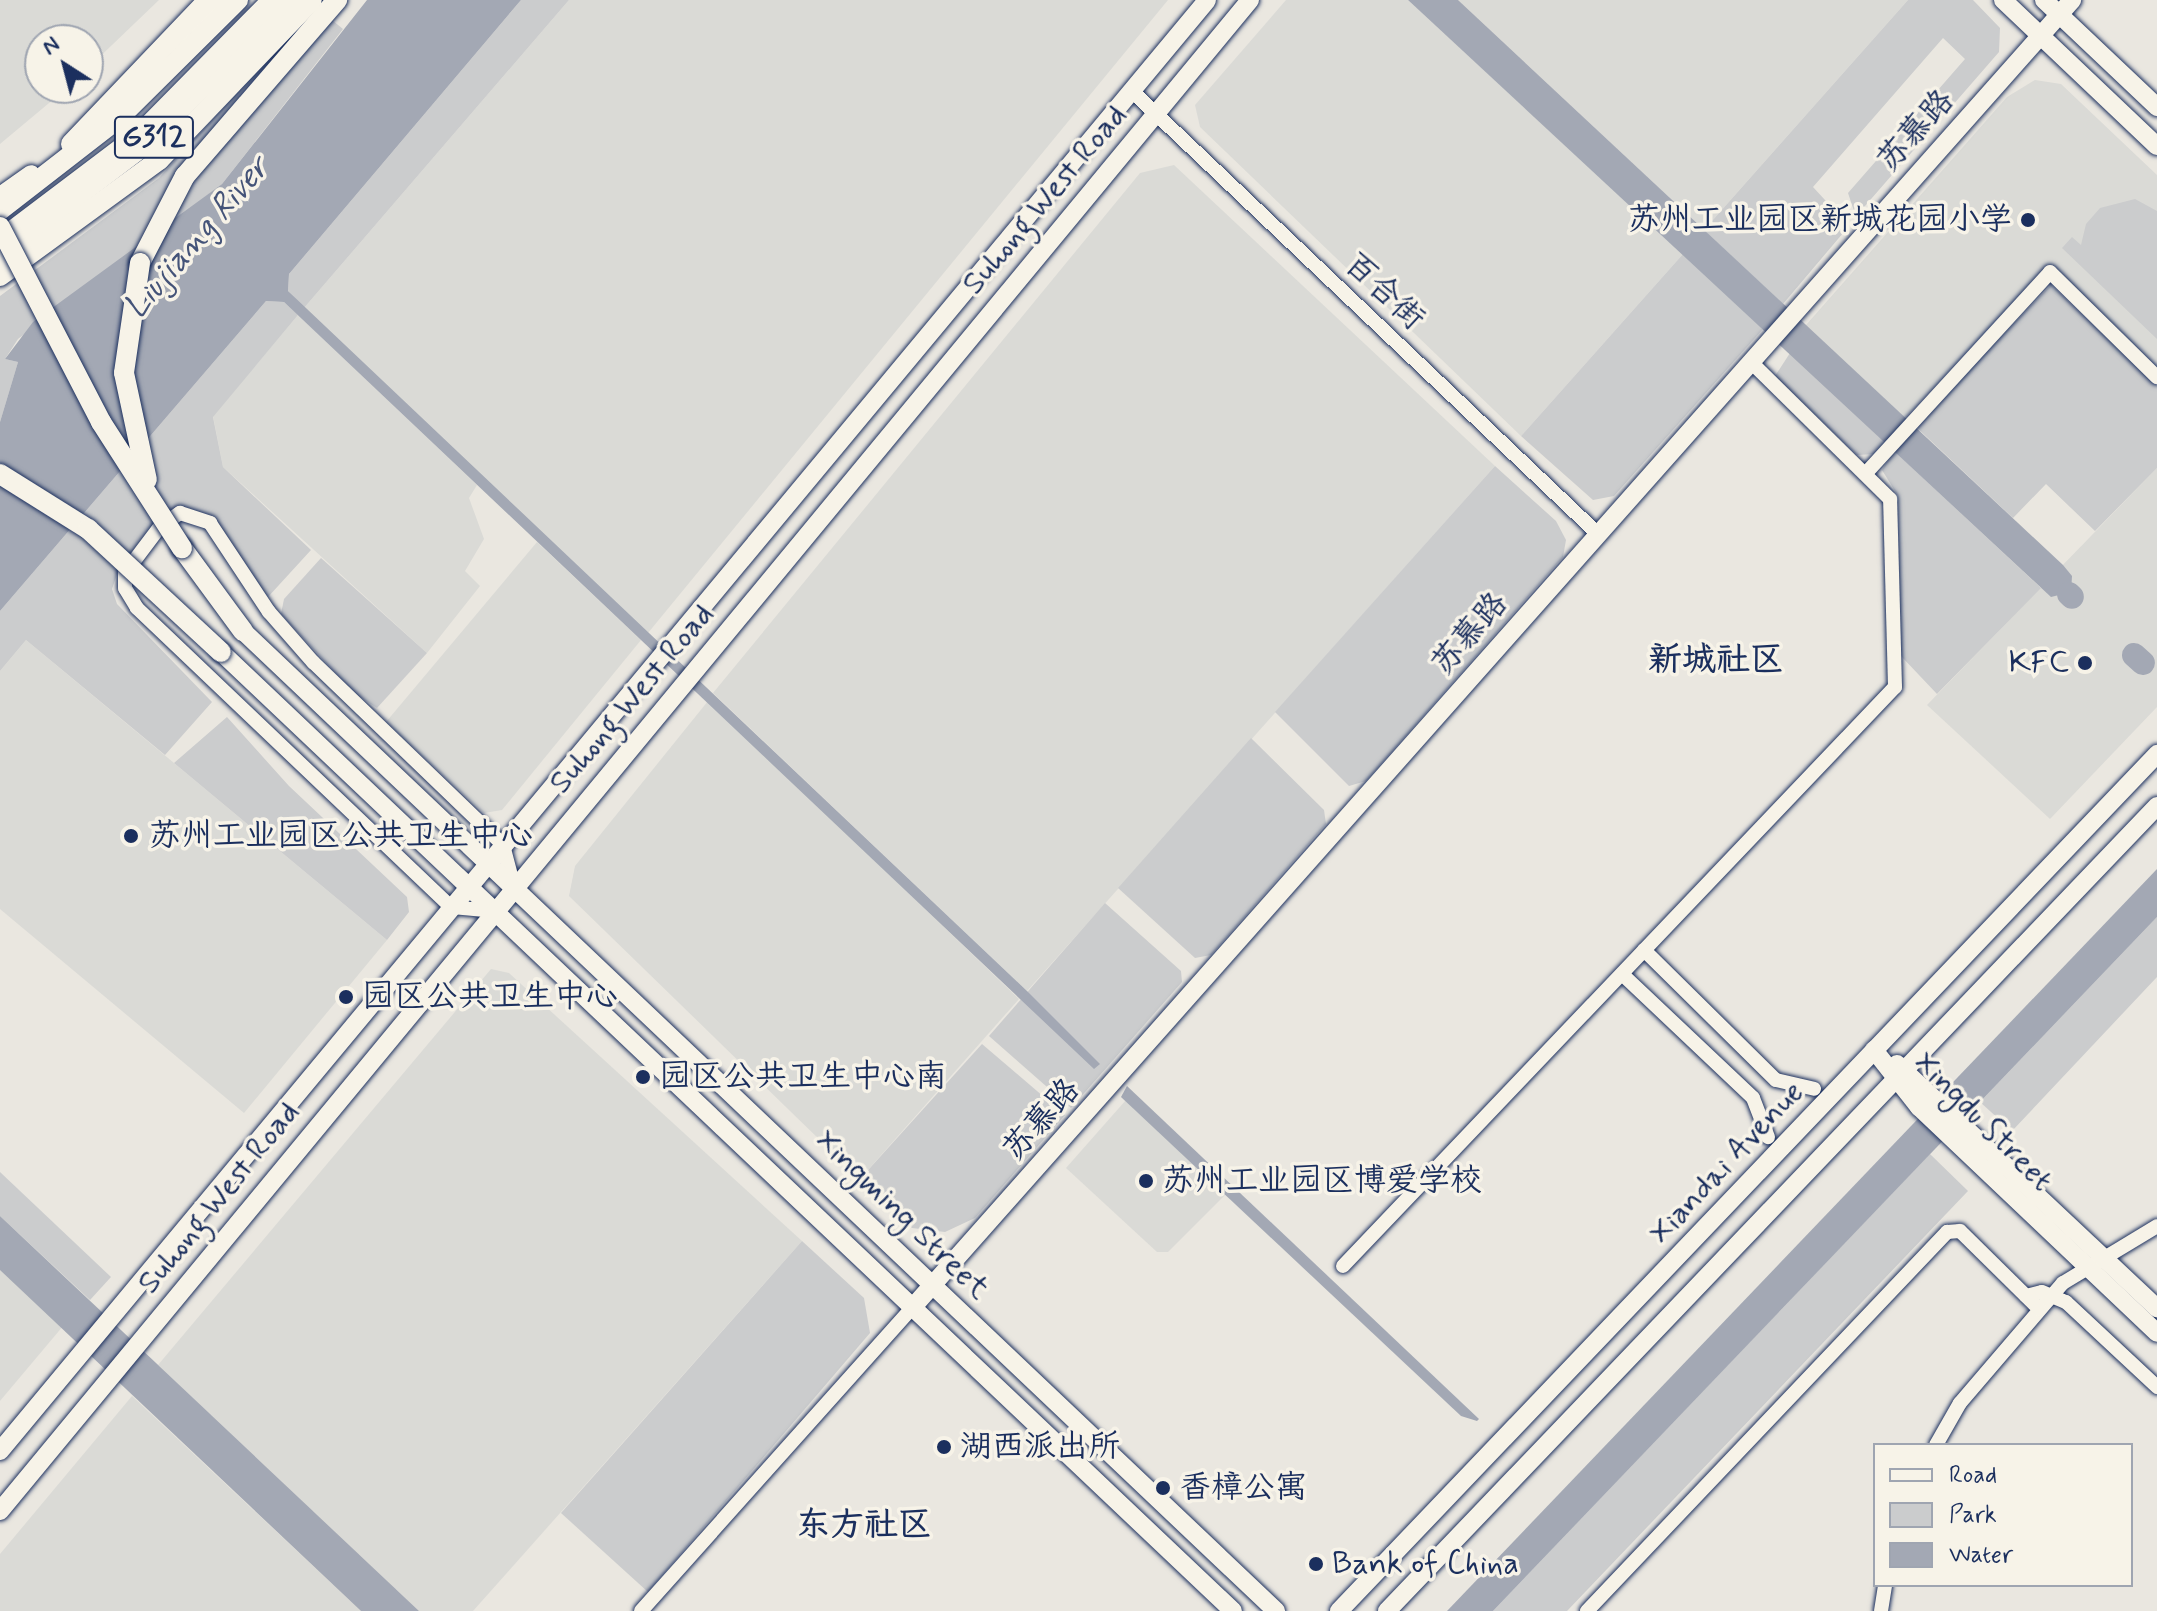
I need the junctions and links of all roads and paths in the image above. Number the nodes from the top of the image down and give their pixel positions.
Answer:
1 (208, 0) edge
2 (222, 0) edge
3 (238, 0) edge
4 (272, 0) edge
5 (291, 0) edge
6 (312, 0) edge
7 (337, 0) edge
8 (1207, 0) edge
9 (1250, 0) edge
10 (2003, 0) edge
11 (2044, 0) edge
12 (2072, 0) edge
13 (2059, 14) junction
14 (2040, 36) junction
15 (1132, 91) junction
16 (2157, 107) edge
17 (1156, 114) junction
18 (71, 144) junction
19 (2157, 146) edge
20 (0, 196) edge
21 (0, 210) edge
22 (0, 227) edge
23 (0, 240) edge
24 (4, 267) edge
25 (1751, 362) junction
26 (2157, 377) edge
27 (1867, 472) junction
28 (0, 474) edge
29 (1598, 534) junction
30 (182, 548) junction
31 (243, 631) joint
32 (221, 652) joint
33 (2157, 754) edge
34 (2157, 806) edge
35 (503, 845) junction
36 (487, 863) junction
37 (469, 886) junction
38 (514, 887) junction
39 (451, 907) junction
40 (494, 911) junction
41 (1644, 950) junction
42 (1622, 974) junction
43 (1874, 1050) junction
44 (1899, 1075) junction
45 (1814, 1089) dead end
46 (1768, 1137) dead end
47 (2157, 1226) edge
48 (2095, 1261) junction
49 (1343, 1266) dead end
50 (933, 1286) junction
51 (2053, 1295) junction
52 (2026, 1296) junction
53 (913, 1307) junction
54 (2157, 1308) edge
55 (2039, 1309) junction
56 (2157, 1333) edge
57 (2157, 1387) edge
58 (1937, 1443) edge
59 (0, 1451) edge
60 (0, 1511) edge
61 (1885, 1587) edge
62 (641, 1611) edge
63 (1233, 1611) edge
64 (1276, 1611) edge
65 (1339, 1611) edge
66 (1387, 1611) edge
67 (1587, 1611) edge
68 (1881, 1611) edge

1 - 18 highway
2 - 18 main road, G312
3 - 21 highway
4 - 23 highway
5 - 24 main road, G312
6 - 24 highway
7 - 30 highway, bridge
8 - 15 main road, Suhong West Road
9 - 17 main road, Suhong West Road
10 - 14 main road
11 - 13 main road
12 - 13 main road, 苏慕路
13 - 14 main road, 苏慕路
13 - 16 main road
14 - 19 main road
14 - 25 main road, 苏慕路
15 - 17 street, 百合街
15 - 35 main road, Suhong West Road
17 - 29 street, 百合街
17 - 38 main road, Suhong West Road
18 - 20 main road, G312
22 - 30 highway, bridge
25 - 27 street
25 - 29 main road, 苏慕路
26 - 27 street
27 - 41 street
28 - 32 highway, bridge
29 - 50 main road, 苏慕路
30 - 31 highway
31 - 36 main road, Xingming Street
32 - 37 main road, Xingming Street
33 - 43 main road, Xiandai Avenue
34 - 44 main road, Xiandai Avenue
35 - 36 main road, Suhong West Road
35 - 38 street
35 - 39 street
36 - 37 main road, Suhong West Road
36 - 38 main road, Xingming Street
37 - 39 main road, Suhong West Road
37 - 40 main road, Xingming Street
38 - 40 main road, Suhong West Road
38 - 50 main road, Xingming Street
39 - 40 street
39 - 59 main road, Suhong West Road
40 - 53 main road, Xingming Street
40 - 60 main road, Suhong West Road
41 - 42 street
41 - 45 street
42 - 46 street
42 - 49 street
43 - 44 main road, Xingdu Street
43 - 65 main road, Xiandai Avenue
44 - 48 main road, Xingdu Street
44 - 66 main road, Xiandai Avenue
47 - 48 street
48 - 51 street
48 - 54 main road, Xingdu Street
48 - 56 main road, Xingdu Street
50 - 53 main road, 苏慕路
50 - 64 main road, Xingming Street
51 - 52 street
51 - 55 street
51 - 57 street
52 - 55 street
52 - 67 street
53 - 62 street
53 - 63 main road, Xingming Street
55 - 58 street
61 - 68 street

